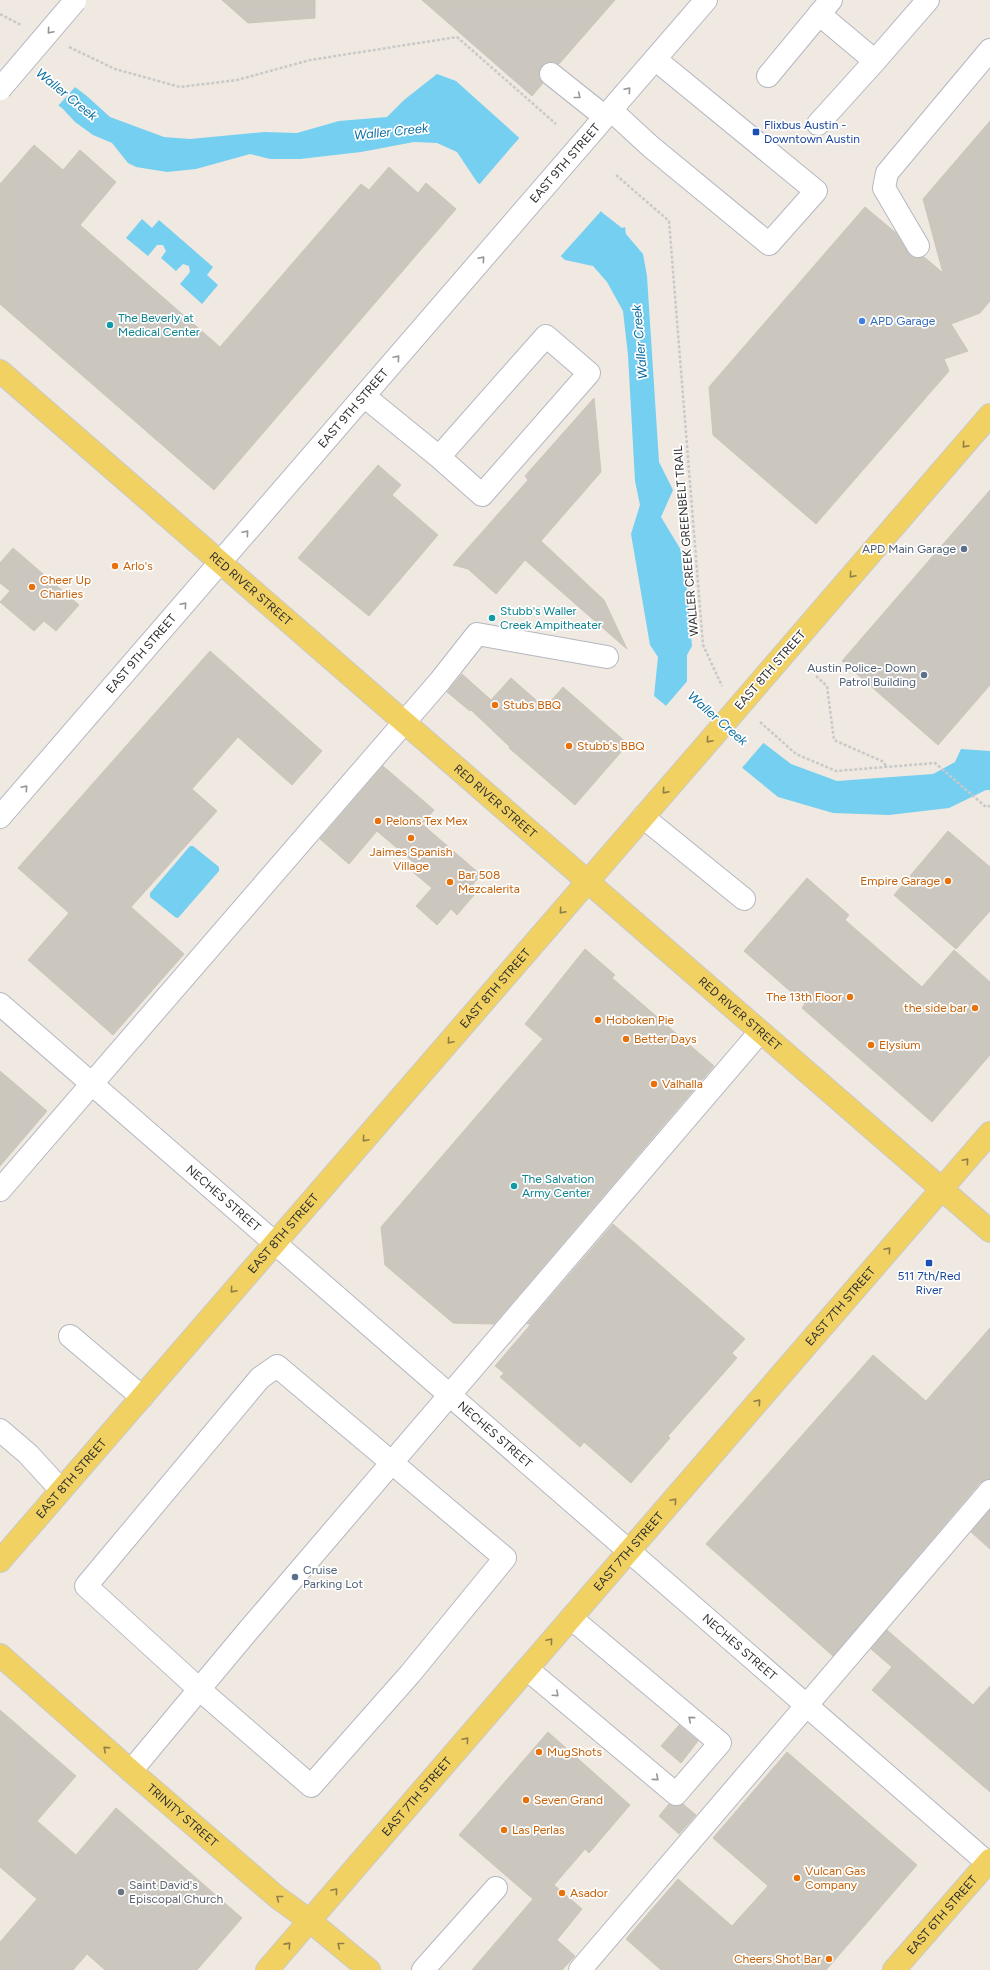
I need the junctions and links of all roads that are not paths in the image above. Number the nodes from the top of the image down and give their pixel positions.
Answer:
1 (706, 0) edge
2 (928, 0) edge
3 (76, 1) edge
4 (826, 7) edge
5 (990, 50) edge
6 (655, 59) junction
7 (875, 61) junction
8 (551, 74) dead end
9 (768, 76) dead end
10 (0, 89) edge
11 (608, 114) junction
12 (818, 124) dead end
13 (918, 246) dead end
14 (0, 371) edge
15 (364, 396) junction
16 (990, 415) edge
17 (439, 458) junction
18 (220, 562) junction
19 (607, 657) dead end
20 (404, 722) junction
21 (0, 817) edge
22 (643, 817) junction
23 (587, 881) junction
24 (744, 899) dead end
25 (0, 1004) edge
26 (760, 1032) junction
27 (92, 1084) junction
28 (990, 1133) edge
29 (942, 1189) junction
30 (0, 1190) edge
31 (990, 1231) edge
32 (274, 1243) junction
33 (70, 1336) dead end
34 (450, 1396) junction
35 (142, 1397) junction
36 (0, 1430) edge
37 (393, 1462) junction
38 (61, 1490) junction
39 (990, 1490) edge
40 (629, 1551) junction
41 (0, 1561) edge
42 (571, 1618) junction
43 (0, 1655) edge
44 (527, 1668) junction
45 (199, 1689) junction
46 (806, 1705) junction
47 (131, 1771) junction
48 (989, 1862) edge
49 (496, 1888) dead end
50 (310, 1921) junction
51 (267, 1970) edge
52 (369, 1970) edge
53 (423, 1970) edge
54 (580, 1970) edge
55 (894, 1970) edge

1 - 6 street, EAST 9TH STREET
2 - 7 street
3 -> 10 street, bridge
4 - 7 street
4 - 9 street
5 - 13 street
11 -> 6 street, EAST 9TH STREET
6 - 11 street
7 - 12 street
8 -> 11 street
15 -> 11 street, EAST 9TH STREET
14 - 18 main road, RED RIVER STREET
15 - 17 street
18 -> 15 street, EAST 9TH STREET
16 -> 22 main road, EAST 8TH STREET, bridge
17 - 17 street
18 - 20 main road, RED RIVER STREET
21 -> 18 street, EAST 9TH STREET
19 - 20 street
20 - 23 main road, RED RIVER STREET
20 - 27 street
22 - 23 main road, EAST 8TH STREET
22 - 24 street
23 - 26 main road, RED RIVER STREET
23 -> 32 main road, EAST 8TH STREET
25 - 27 street, NECHES STREET
26 - 29 main road, RED RIVER STREET
26 - 34 street
27 - 30 street
27 - 32 street, NECHES STREET
29 -> 28 main road, EAST 7TH STREET
29 - 31 main road, RED RIVER STREET
40 -> 29 main road, EAST 7TH STREET
32 - 34 street, NECHES STREET
32 -> 35 main road, EAST 8TH STREET
33 - 35 street
34 - 37 street
34 - 40 street, NECHES STREET
35 - 38 main road, EAST 8TH STREET
36 - 38 street
37 - 45 street
37 - 45 street
37 - 45 street
38 - 41 main road, EAST 8TH STREET
39 - 46 street
40 - 42 main road, EAST 7TH STREET
40 - 46 street, NECHES STREET
44 -> 42 main road, EAST 7TH STREET
44 -> 42 street
47 -> 43 main road, TRINITY STREET
50 -> 44 main road, EAST 7TH STREET
45 - 47 street
46 - 48 street, NECHES STREET
46 - 54 street
50 -> 47 main road, TRINITY STREET
48 - 55 main road, EAST 6TH STREET
49 - 53 street
51 -> 50 main road, EAST 7TH STREET
52 -> 50 main road, TRINITY STREET

